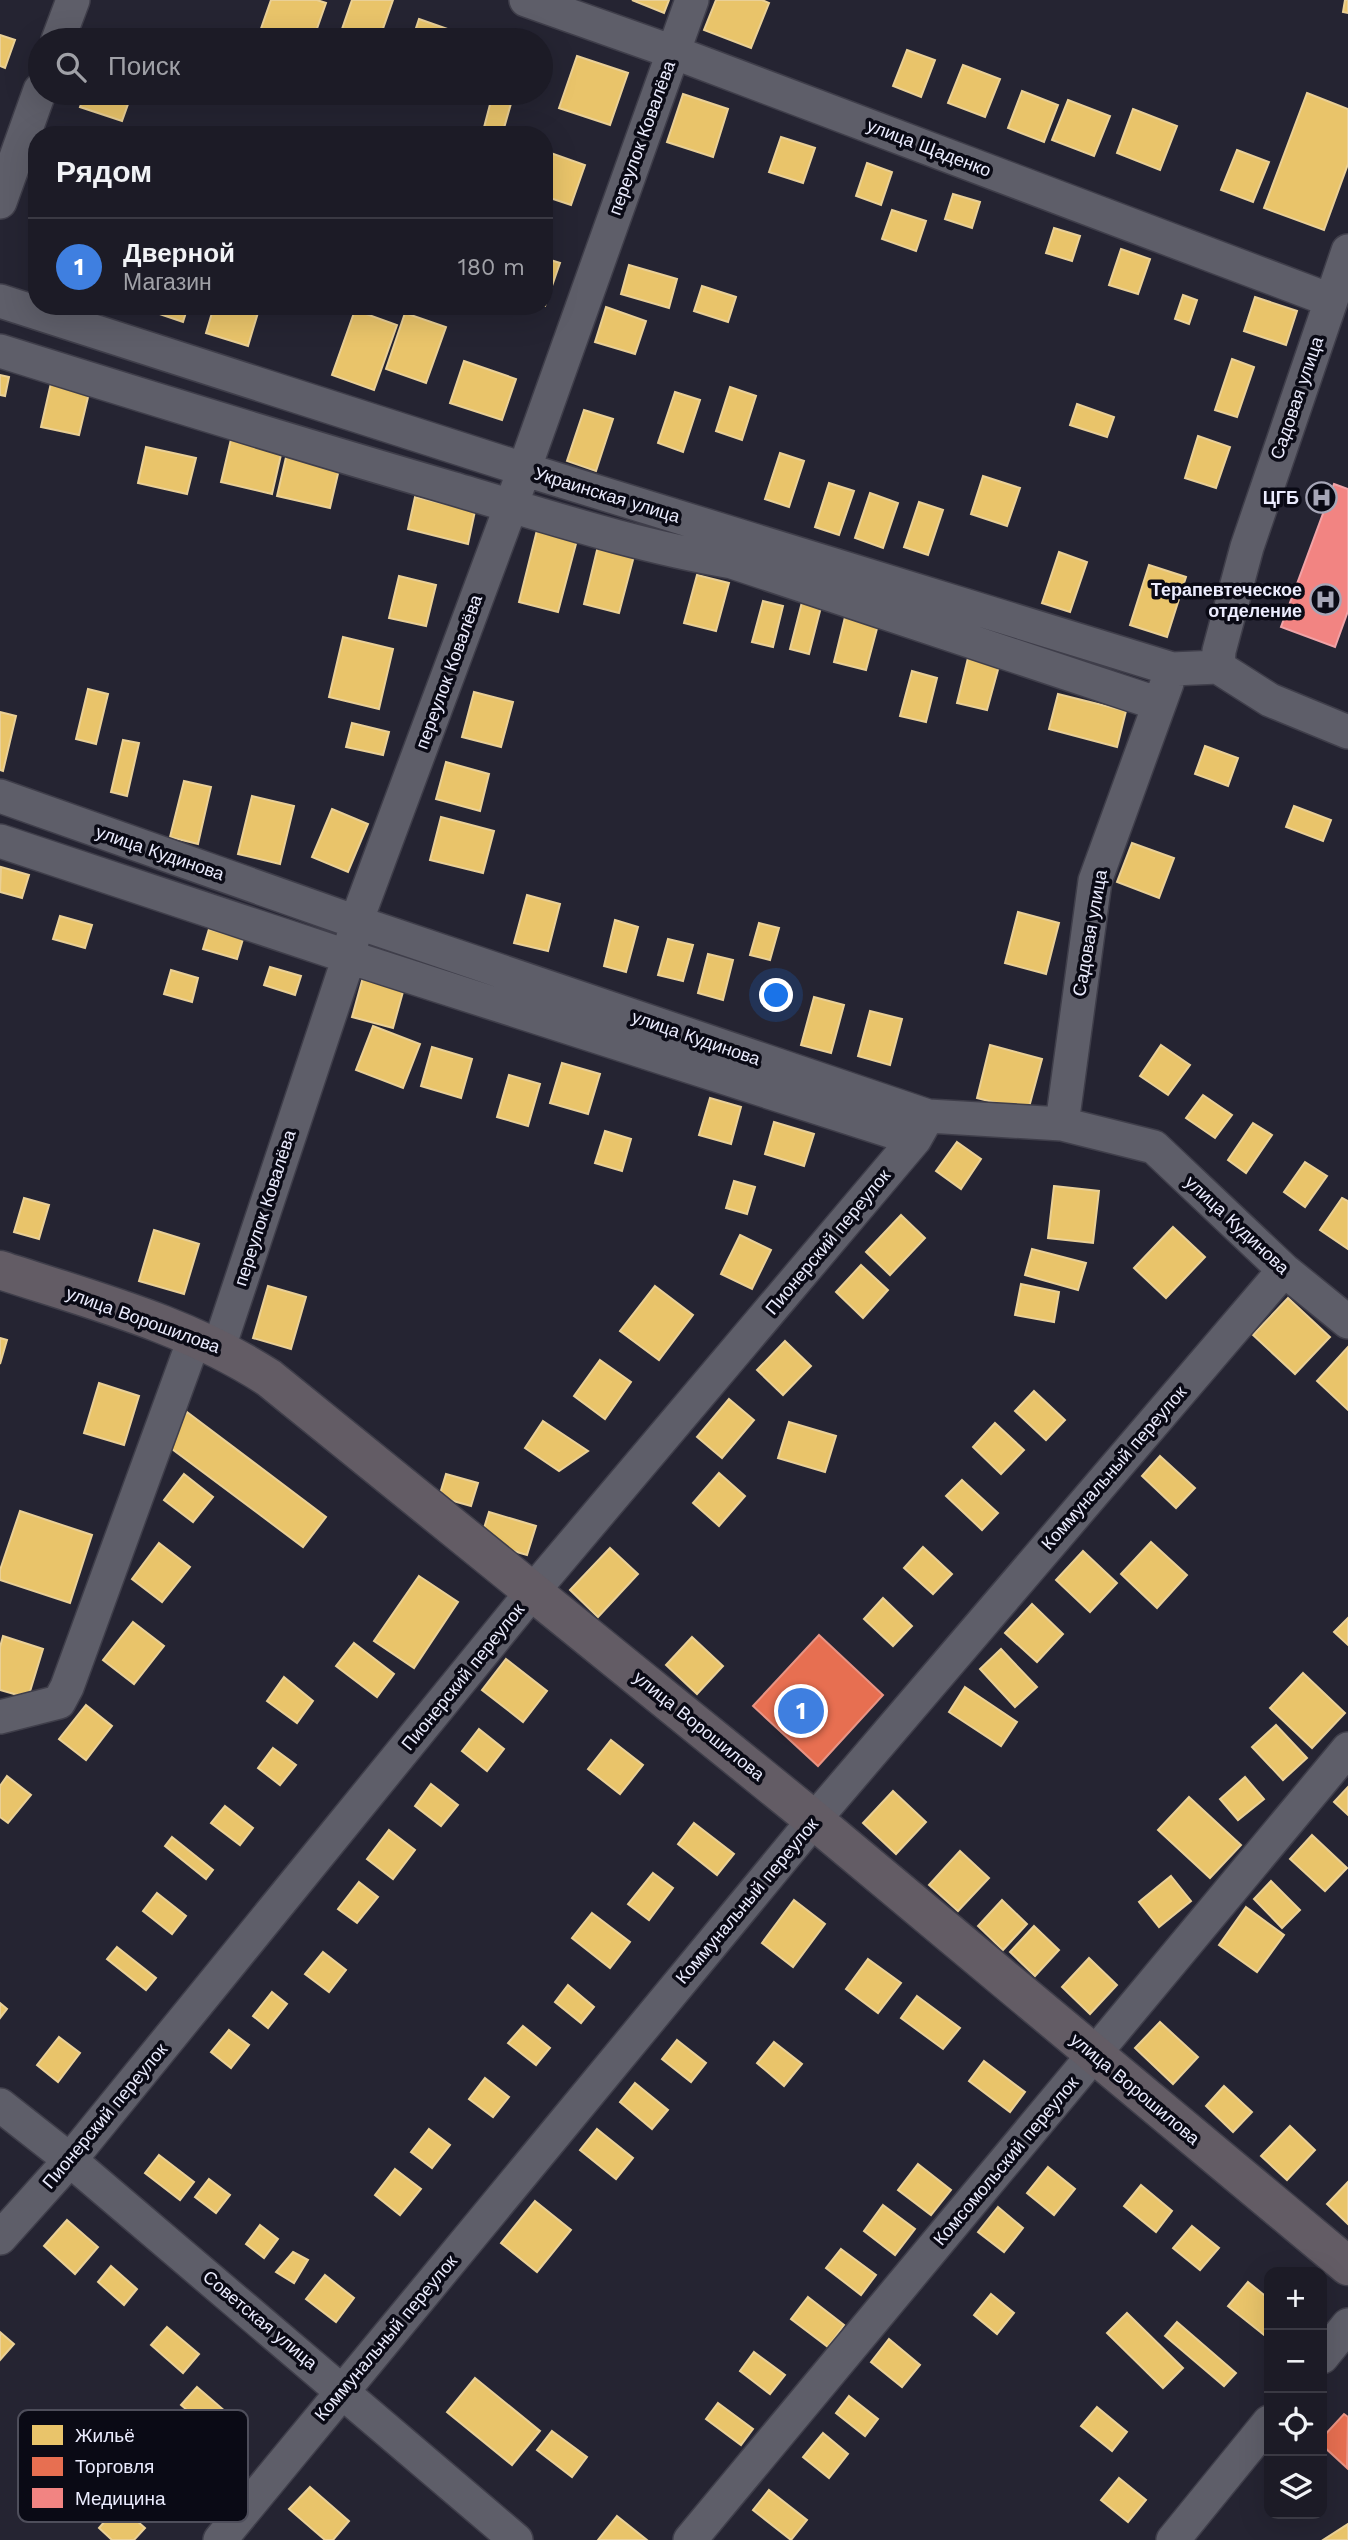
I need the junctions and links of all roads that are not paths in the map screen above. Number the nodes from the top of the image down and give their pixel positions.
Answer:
1 (73, 0) edge
2 (526, 0) edge
3 (692, 0) edge
4 (62, 28) edge
5 (673, 52) junction
6 (35, 105) edge
7 (0, 202) edge
8 (1348, 251) edge
9 (1330, 300) junction
10 (0, 302) edge
11 (28, 311) edge
12 (41, 315) edge
13 (0, 351) edge
14 (523, 469) junction
15 (511, 506) junction
16 (1218, 667) junction
17 (1172, 669) junction
18 (1159, 704) junction
19 (1348, 732) edge
20 (0, 796) edge
21 (0, 841) edge
22 (356, 922) junction
23 (349, 957) junction
24 (1062, 1124) junction
25 (921, 1128) junction
26 (0, 1270) edge
27 (1284, 1270) junction
28 (1348, 1322) edge
29 (207, 1342) junction
30 (533, 1591) junction
31 (0, 1717) edge
32 (1348, 1749) edge
33 (814, 1819) junction
34 (1094, 2055) junction
35 (0, 2105) edge
36 (70, 2160) junction
37 (0, 2238) edge
38 (1348, 2266) edge
39 (1348, 2325) edge
40 (1327, 2351) edge
41 (342, 2390) junction
42 (1264, 2428) edge
43 (248, 2506) edge
44 (235, 2522) edge
45 (220, 2540) edge
46 (516, 2540) edge
47 (690, 2540) edge
48 (1173, 2540) edge

1 - 4 street
2 - 5 street, улица Щаденко
3 - 5 street, переулок Ковалёва
5 - 9 street, улица Щаденко
5 - 14 street, переулок Ковалёва
6 - 7 street
8 - 9 street, Садовая улица
9 - 16 street, Садовая улица
10 - 11 street, Украинская улица
12 - 14 street, Украинская улица
13 - 15 street, Украинская улица
14 - 15 street, переулок Ковалёва
14 - 17 street, Украинская улица
15 - 18 street, Украинская улица
15 - 22 street, переулок Ковалёва
16 - 17 street, Украинская улица
16 - 19 street
17 - 18 street, Садовая улица
18 - 24 street, Садовая улица
20 - 22 street, улица Кудинова
21 - 23 street, улица Кудинова
22 - 23 street, переулок Ковалёва
22 - 25 street, улица Кудинова
23 - 25 street, улица Кудинова
23 - 29 street, переулок Ковалёва
24 - 25 street, улица Кудинова
24 - 27 street, улица Кудинова
25 - 30 street, Пионерский переулок
26 - 29 main road, улица Ворошилова
27 - 28 street, улица Кудинова
27 - 33 street, Коммунальный переулок
29 - 30 main road, улица Ворошилова
29 - 31 street, переулок Ковалёва
30 - 33 main road, улица Ворошилова
30 - 36 street, Пионерский переулок
32 - 34 street, Комсомольский переулок
33 - 34 main road, улица Ворошилова
33 - 41 street, Коммунальный переулок
34 - 38 main road, улица Ворошилова
34 - 47 street, Комсомольский переулок
35 - 36 street, Советская улица
36 - 37 street, Пионерский переулок
36 - 41 street, Советская улица
39 - 40 street
41 - 43 street, Коммунальный переулок
41 - 46 street, Советская улица
42 - 48 street
44 - 45 street, Коммунальный переулок

